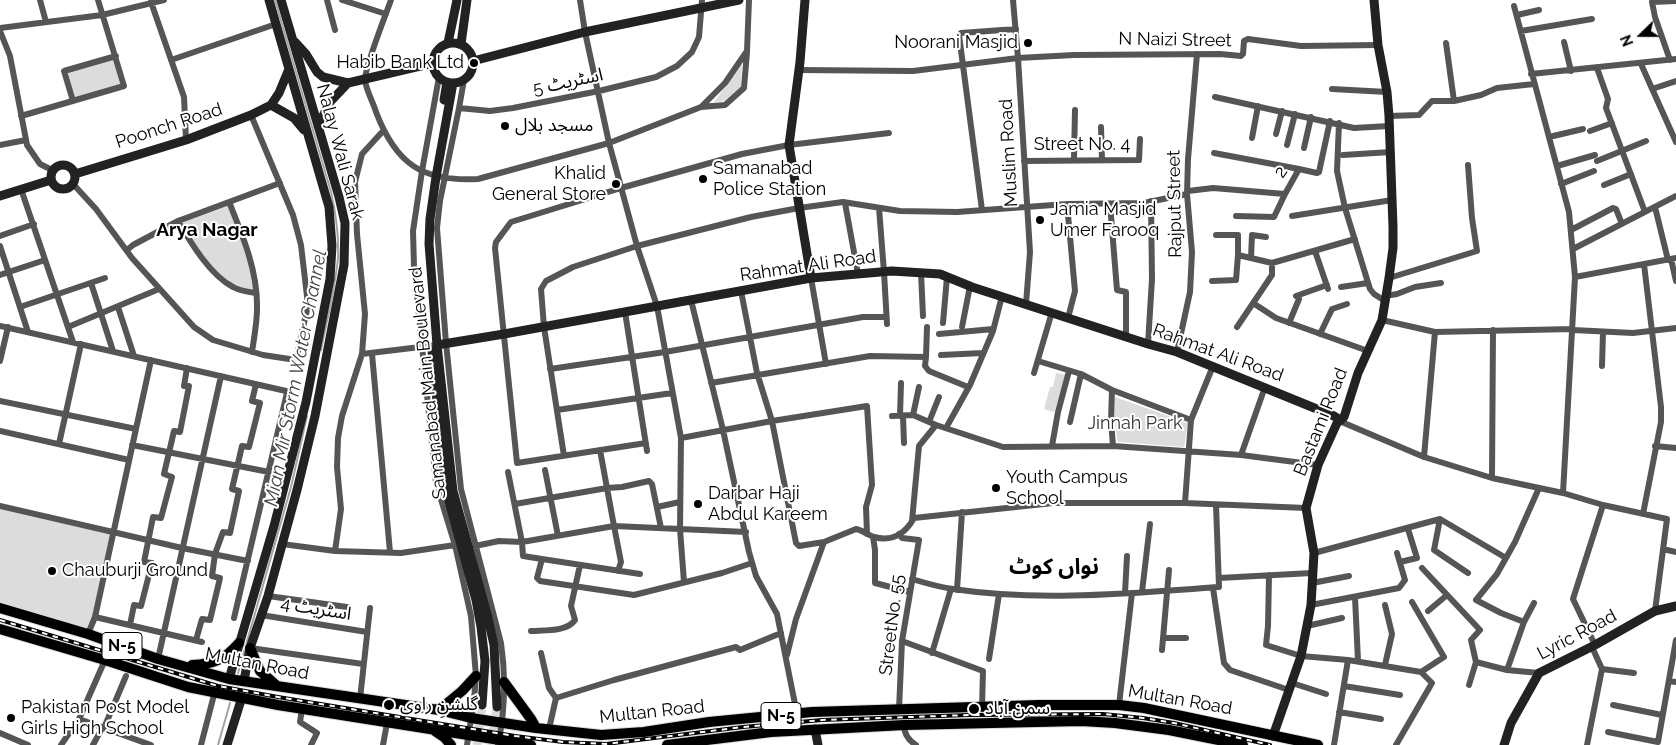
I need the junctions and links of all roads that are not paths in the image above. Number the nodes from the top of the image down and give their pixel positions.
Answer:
1 (40, 0) edge
2 (98, 0) edge
3 (164, 0) edge
4 (269, 0) edge
5 (281, 0) edge
6 (327, 0) edge
7 (342, 0) edge
8 (391, 0) edge
9 (457, 0) edge
10 (467, 0) edge
11 (580, 0) edge
12 (739, 0) edge
13 (748, 0) edge
14 (805, 0) edge
15 (1013, 0) edge
16 (1374, 0) edge
17 (1676, 1) edge
18 (152, 2) edge
19 (702, 4) edge
20 (1514, 6) dead end
21 (1539, 10) dead end
22 (386, 14) junction
23 (102, 15) junction
24 (1516, 15) junction
25 (1592, 20) dead end
26 (46, 22) junction
27 (276, 24) junction
28 (1016, 29) junction
29 (0, 30) edge
30 (335, 30) dead end
31 (1521, 31) junction
32 (585, 32) junction
33 (293, 40) junction
34 (1446, 42) dead end
35 (1564, 42) dead end
36 (448, 43) junction
37 (460, 44) junction
38 (1378, 45) junction
39 (746, 51) junction
40 (1197, 54) junction
41 (116, 56) junction
42 (1018, 58) junction
43 (171, 60) junction
44 (1673, 60) edge
45 (473, 61) junction
46 (433, 63) junction
47 (963, 64) junction
48 (1641, 64) junction
49 (1597, 68) junction
50 (289, 69) junction
51 (799, 70) junction
52 (1571, 71) junction
53 (1532, 74) junction
54 (439, 77) junction
55 (365, 79) junction
56 (464, 80) junction
57 (1676, 81) edge
58 (450, 82) junction
59 (348, 83) junction
60 (1534, 84) junction
61 (1332, 89) dead end
62 (1652, 89) junction
63 (598, 91) junction
64 (1387, 92) junction
65 (1215, 97) dead end
66 (73, 100) junction
67 (1454, 101) junction
68 (271, 104) junction
69 (1258, 106) junction
70 (701, 107) junction
71 (459, 108) junction
72 (1075, 110) dead end
73 (1282, 111) junction
74 (1295, 114) junction
75 (251, 115) junction
76 (21, 116) junction
77 (1389, 116) junction
78 (1311, 117) junction
79 (1330, 121) junction
80 (1339, 124) junction
81 (1612, 124) junction
82 (318, 126) junction
83 (1389, 126) junction
84 (1101, 127) dead end
85 (1583, 129) dead end
86 (1673, 129) edge
87 (384, 131) junction
88 (1590, 131) dead end
89 (890, 133) dead end
90 (1276, 134) dead end
91 (1549, 137) junction
92 (308, 138) junction
93 (1252, 138) dead end
94 (1140, 139) dead end
95 (26, 140) junction
96 (186, 140) junction
97 (1646, 141) dead end
98 (1676, 142) edge
99 (609, 143) junction
100 (789, 144) junction
101 (0, 145) edge
102 (1287, 145) dead end
103 (1304, 148) dead end
104 (1622, 151) junction
105 (1391, 152) junction
106 (1214, 153) dead end
107 (1343, 155) dead end
108 (1074, 159) junction
109 (1102, 160) junction
110 (1024, 161) junction
111 (1468, 166) dead end
112 (1556, 166) junction
113 (1299, 169) junction
114 (52, 170) junction
115 (422, 171) junction
116 (1594, 171) dead end
117 (75, 174) junction
118 (1631, 174) junction
119 (437, 177) junction
120 (51, 180) junction
121 (280, 183) junction
122 (73, 184) junction
123 (1562, 184) junction
124 (1604, 184) dead end
125 (621, 188) junction
126 (21, 189) junction
127 (1188, 193) junction
128 (1285, 194) junction
129 (0, 195) edge
130 (1676, 196) edge
131 (1392, 200) junction
132 (1151, 201) junction
133 (229, 202) junction
134 (845, 202) junction
135 (1066, 204) junction
136 (1110, 204) junction
137 (1027, 207) junction
138 (1655, 207) junction
139 (799, 208) junction
140 (879, 208) junction
141 (1346, 208) junction
142 (982, 210) junction
143 (1645, 212) junction
144 (1236, 216) dead end
145 (1292, 216) dead end
146 (178, 221) junction
147 (34, 224) junction
148 (1622, 224) junction
149 (1571, 230) junction
150 (1216, 235) dead end
151 (0, 236) edge
152 (1266, 237) dead end
153 (1355, 239) junction
154 (0, 246) edge
155 (637, 246) junction
156 (1573, 249) junction
157 (127, 250) junction
158 (1315, 251) junction
159 (1238, 256) junction
160 (1251, 258) junction
161 (1672, 259) edge
162 (45, 260) junction
163 (1272, 263) junction
164 (1644, 264) junction
165 (9, 272) junction
166 (884, 272) junction
167 (921, 273) junction
168 (858, 274) junction
169 (0, 275) edge
170 (947, 277) junction
171 (1575, 277) junction
172 (105, 278) dead end
173 (811, 278) junction
174 (1389, 278) junction
175 (1212, 281) dead end
176 (1676, 281) edge
177 (1368, 282) junction
178 (91, 283) junction
179 (1440, 283) dead end
180 (970, 286) junction
181 (1341, 287) dead end
182 (159, 289) junction
183 (741, 291) junction
184 (256, 293) junction
185 (57, 294) junction
186 (1002, 296) junction
187 (1385, 298) junction
188 (691, 300) junction
189 (1026, 304) junction
190 (1253, 304) junction
191 (1347, 304) dead end
192 (656, 306) junction
193 (20, 307) junction
194 (118, 307) junction
195 (625, 312) junction
196 (1052, 312) junction
197 (101, 314) junction
198 (922, 316) dead end
199 (1068, 318) junction
200 (1382, 320) junction
201 (944, 323) dead end
202 (1289, 323) junction
203 (818, 325) junction
204 (0, 326) edge
205 (927, 326) dead end
206 (68, 327) junction
207 (544, 327) junction
208 (962, 327) dead end
209 (1237, 327) dead end
210 (8, 328) junction
211 (1676, 328) edge
212 (993, 329) junction
213 (1574, 329) junction
214 (1493, 330) junction
215 (28, 332) junction
216 (1434, 332) junction
217 (1603, 332) junction
218 (1653, 332) junction
219 (504, 334) junction
220 (939, 334) dead end
221 (1320, 334) junction
222 (750, 337) junction
223 (1126, 337) junction
224 (73, 342) junction
225 (81, 344) junction
226 (1148, 344) junction
227 (434, 345) junction
228 (702, 345) junction
229 (113, 351) junction
230 (1368, 351) junction
231 (252, 352) junction
232 (665, 352) junction
233 (1178, 352) junction
234 (983, 353) junction
235 (362, 354) junction
236 (372, 354) junction
237 (940, 355) dead end
238 (134, 356) junction
239 (632, 357) junction
240 (926, 357) junction
241 (151, 360) junction
242 (0, 361) edge
243 (1038, 361) junction
244 (826, 364) junction
245 (1213, 366) junction
246 (1602, 366) dead end
247 (187, 368) junction
248 (550, 369) junction
249 (1069, 371) junction
250 (1034, 373) dead end
251 (1081, 374) junction
252 (221, 376) junction
253 (758, 376) junction
254 (712, 383) junction
255 (901, 383) dead end
256 (256, 384) junction
257 (918, 387) dead end
258 (968, 387) junction
259 (1265, 387) junction
260 (1112, 390) junction
261 (672, 393) junction
262 (940, 397) dead end
263 (638, 398) junction
264 (0, 401) edge
265 (557, 410) junction
266 (303, 413) junction
267 (65, 414) junction
268 (315, 416) junction
269 (899, 416) junction
270 (913, 416) junction
271 (1192, 420) junction
272 (1340, 420) junction
273 (772, 421) junction
274 (929, 422) junction
275 (1070, 422) dead end
276 (936, 425) junction
277 (946, 428) junction
278 (136, 429) junction
279 (723, 430) junction
280 (0, 431) edge
281 (681, 438) junction
282 (646, 443) junction
283 (904, 443) dead end
284 (59, 444) junction
285 (132, 445) junction
286 (1052, 446) junction
287 (1113, 446) junction
288 (1655, 446) junction
289 (1676, 448) edge
290 (600, 450) junction
291 (648, 451) dead end
292 (1189, 451) junction
293 (168, 452) junction
294 (1241, 455) junction
295 (564, 456) junction
296 (1424, 457) junction
297 (202, 459) junction
298 (129, 460) junction
299 (1318, 465) junction
300 (237, 466) junction
301 (545, 470) dead end
302 (269, 472) junction
303 (508, 472) dead end
304 (1492, 478) junction
305 (607, 488) junction
306 (1539, 488) junction
307 (1563, 493) junction
308 (551, 498) junction
309 (680, 502) junction
310 (1185, 503) junction
311 (453, 504) junction
312 (515, 504) junction
313 (1216, 505) junction
314 (1603, 505) junction
315 (0, 506) edge
316 (657, 507) junction
317 (1306, 508) junction
318 (962, 512) junction
319 (467, 513) junction
320 (1643, 514) junction
321 (445, 516) junction
322 (1440, 519) junction
323 (912, 521) junction
324 (1150, 524) dead end
325 (614, 526) junction
326 (661, 528) junction
327 (1408, 528) junction
328 (680, 529) junction
329 (113, 532) junction
330 (746, 532) junction
331 (899, 534) junction
332 (870, 535) junction
333 (558, 536) junction
334 (148, 540) junction
335 (522, 542) junction
336 (824, 542) junction
337 (282, 544) junction
338 (455, 545) junction
339 (475, 546) junction
340 (182, 548) junction
341 (1663, 549) junction
342 (336, 551) junction
343 (390, 552) junction
344 (1676, 552) edge
345 (1314, 553) junction
346 (1397, 553) dead end
347 (215, 554) junction
348 (1127, 556) dead end
349 (1506, 558) junction
350 (542, 559) junction
351 (248, 561) junction
352 (752, 562) junction
353 (1400, 562) junction
354 (580, 565) junction
355 (1422, 568) dead end
356 (1169, 570) dead end
357 (618, 571) junction
358 (1312, 573) junction
359 (640, 574) dead end
360 (1468, 574) dead end
361 (1269, 575) junction
362 (1349, 576) dead end
363 (1219, 578) junction
364 (912, 579) junction
365 (684, 582) junction
366 (1312, 583) junction
367 (576, 586) junction
368 (1212, 588) junction
369 (954, 589) junction
370 (1168, 591) junction
371 (910, 592) junction
372 (1142, 592) junction
373 (1128, 593) junction
374 (999, 594) junction
375 (1447, 595) junction
376 (268, 596) junction
377 (1355, 597) junction
378 (1412, 602) dead end
379 (1534, 603) dead end
380 (1311, 605) junction
381 (1385, 605) dead end
382 (1676, 606) edge
383 (347, 607) dead end
384 (0, 608) edge
385 (370, 608) dead end
386 (1428, 611) dead end
387 (1655, 611) junction
388 (261, 615) junction
389 (95, 617) junction
390 (234, 618) dead end
391 (1342, 618) dead end
392 (1524, 622) junction
393 (130, 625) junction
394 (1307, 626) junction
395 (0, 629) edge
396 (531, 631) dead end
397 (367, 632) junction
398 (163, 633) junction
399 (781, 633) junction
400 (88, 634) junction
401 (1163, 638) junction
402 (1186, 638) dead end
403 (1676, 640) edge
404 (902, 642) junction
405 (239, 643) junction
406 (1594, 646) junction
407 (250, 648) junction
408 (1162, 650) dead end
409 (541, 653) dead end
410 (932, 653) junction
411 (1301, 656) junction
412 (786, 658) junction
413 (158, 659) junction
414 (990, 659) dead end
415 (105, 660) junction
416 (1348, 660) junction
417 (1358, 661) junction
418 (1476, 662) junction
419 (363, 664) junction
420 (1385, 665) junction
421 (183, 666) junction
422 (1602, 669) junction
423 (1507, 670) junction
424 (1421, 672) junction
425 (1540, 673) junction
426 (1634, 673) dead end
427 (126, 676) dead end
428 (476, 676) junction
429 (230, 679) junction
430 (244, 681) junction
431 (1668, 681) junction
432 (504, 682) junction
433 (1676, 682) edge
434 (277, 685) junction
435 (1469, 685) dead end
436 (1290, 686) junction
437 (1344, 686) junction
438 (215, 691) junction
439 (1326, 694) dead end
440 (1400, 695) dead end
441 (242, 697) junction
442 (556, 698) junction
443 (360, 699) junction
444 (482, 705) tunnel mouth
445 (1119, 705) junction
446 (1612, 705) dead end
447 (496, 707) tunnel mouth
448 (302, 708) junction
449 (982, 708) junction
450 (439, 710) junction
451 (899, 710) junction
452 (1339, 712) junction
453 (797, 714) junction
454 (1662, 715) junction
455 (471, 718) junction
456 (79, 719) junction
457 (1201, 719) junction
458 (1381, 719) dead end
459 (387, 723) junction
460 (502, 723) junction
461 (904, 725) junction
462 (103, 728) junction
463 (536, 728) junction
464 (431, 729) junction
465 (815, 729) junction
466 (549, 730) junction
467 (1608, 732) dead end
468 (0, 733) edge
469 (1197, 735) junction
470 (1273, 736) junction
471 (468, 740) edge
472 (499, 742) edge
473 (28, 745) edge
474 (61, 745) edge
475 (93, 745) edge
476 (151, 745) edge
477 (201, 745) edge
478 (227, 745) edge
479 (311, 745) edge
480 (383, 745) edge
481 (451, 745) edge
482 (531, 745) edge
483 (667, 745) edge
484 (818, 745) edge
485 (916, 745) edge
486 (1242, 745) edge
487 (1318, 745) edge
488 (1334, 745) edge
489 (1396, 745) edge
490 (1504, 745) edge
491 (1587, 745) edge

1 - 26 street
2 - 23 street
3 - 18 street
4 - 27 main road, Nalay Wali Sarak
5 - 33 main road, Nalay Wali Sarak
6 - 30 street
7 - 22 street
8 - 22 street
9 - 36 main road
10 - 37 main road
11 - 32 street
12 - 19 main road
13 - 39 street
14 - 51 main road
15 - 28 street, Muslim Road
16 - 38 main road, Bastami Road
17 - 44 street
18 - 23 street
18 - 43 street
19 - 32 main road
19 - 63 street, اسٹریٹ 5
20 - 24 street
21 - 24 street
22 - 55 street
23 - 26 street
23 - 41 street
24 - 31 street
25 - 31 street
26 - 29 street
27 - 43 street
27 - 50 main road, Nalay Wali Sarak
28 - 42 street, Muslim Road
28 - 47 street
29 - 76 street
31 - 53 street
32 - 45 main road
32 - 63 street
33 - 59 main road
33 - 82 main road, Nalay Wali Sarak
34 - 67 street
35 - 52 street
36 - 37 main road
36 - 46 main road
37 - 45 main road
38 - 40 street, N Naizi Street
38 - 64 main road, Bastami Road
39 - 70 street
39 - 70 street
40 - 42 street, N Naizi Street
40 - 127 street, Rajput Street
41 - 66 street
41 - 66 street
42 - 47 street, N Naizi Street
42 - 110 street, Muslim Road
43 - 96 street
44 - 48 street
45 - 56 main road
46 - 54 main road
46 - 55 main road
47 - 51 street, N Naizi Street
47 - 142 street
48 - 49 street
48 - 62 street
49 - 52 street
49 - 81 street
50 - 68 main road
50 - 92 main road, Nalay Wali Sarak
51 - 100 main road
52 - 53 street
53 - 60 street
54 - 58 main road
54 - 115 street
55 - 59 main road
55 - 87 street
56 - 58 main road
56 - 71 street
57 - 62 street
58 - 119 main road, Samanabad Main Boulevard
59 - 82 main road
60 - 67 street
60 - 91 street
61 - 64 street
62 - 86 street
63 - 71 street, اسٹریٹ 5
63 - 99 street
64 - 77 main road, Bastami Road
65 - 69 street
66 - 76 street
67 - 77 street
68 - 75 main road, Poonch Road
68 - 92 main road
69 - 73 street
69 - 93 street
70 - 99 street
71 - 119 street
72 - 108 street
73 - 74 street
73 - 90 street
74 - 78 street
74 - 102 street
75 - 96 main road, Poonch Road
75 - 121 street
76 - 95 street
77 - 83 main road, Bastami Road
78 - 79 street
78 - 103 street
79 - 80 street
79 - 113 street, 2
80 - 83 street
80 - 141 street
81 - 88 street
81 - 104 street
82 - 268 main road, Nalay Wali Sarak
83 - 105 main road, Bastami Road
84 - 109 street
85 - 91 street
86 - 98 street
87 - 115 street
87 - 235 street
89 - 100 street
91 - 112 street
92 - 266 main road, Nalay Wali Sarak
94 - 109 street, Street No. 4
95 - 101 street
95 - 114 street
96 - 117 main road, Poonch Road
97 - 104 street
99 - 119 street
99 - 125 street
100 - 125 street
100 - 139 main road
104 - 112 street
104 - 118 street
105 - 107 street
105 - 131 main road, Bastami Road
106 - 113 street
108 - 109 street, Street No. 4
108 - 110 street, Street No. 4
110 - 137 street, Muslim Road
111 - 174 street
112 - 123 street
113 - 128 street, 2
114 - 117 main road
114 - 120 main road
115 - 119 street
115 - 227 street
116 - 123 street
117 - 122 main road
118 - 124 street
118 - 143 street
119 - 227 main road, Samanabad Main Boulevard
120 - 122 main road
120 - 126 main road
121 - 133 street
121 - 231 street
122 - 157 street
123 - 149 street
125 - 155 street
125 - 219 street
126 - 129 main road
126 - 147 street
127 - 128 street, 2
127 - 132 street, 2
127 - 233 street, Rajput Street
128 - 144 street
130 - 138 street
131 - 141 street
131 - 174 main road, Bastami Road
132 - 136 street, 2
132 - 226 street
133 - 146 street
133 - 184 street
134 - 139 street, 2
134 - 140 street, 2
134 - 168 street
135 - 136 street, 2
135 - 137 street, 2
135 - 199 street
136 - 223 street
137 - 142 street, 2
137 - 189 street, Muslim Road
138 - 143 street
138 - 161 street
139 - 155 street, 2
139 - 173 main road
140 - 142 street, 2
140 - 166 street
141 - 145 street
141 - 153 street
143 - 148 street
146 - 157 street
146 - 184 street
147 - 151 street
147 - 162 street
148 - 149 street
148 - 156 street
149 - 156 street
150 - 159 street
152 - 160 street
153 - 158 street
153 - 177 street
154 - 165 street
155 - 192 street
155 - 207 street, 2
156 - 171 street
157 - 182 street
158 - 163 street
158 - 202 street
159 - 160 street
159 - 175 street
160 - 163 street
161 - 164 street
161 - 176 street
162 - 165 street
162 - 185 street
163 - 190 street
164 - 171 street
164 - 218 street
165 - 169 street
165 - 193 street
166 - 167 main road, Rahmat Ali Road
166 - 168 main road, Rahmat Ali Road
166 - 203 street
167 - 170 main road, Rahmat Ali Road
167 - 198 street
168 - 173 main road, Rahmat Ali Road
170 - 180 main road, Rahmat Ali Road
170 - 201 street
171 - 213 street
172 - 178 street
173 - 183 main road, Rahmat Ali Road
173 - 203 street
174 - 187 main road, Bastami Road
177 - 181 street
177 - 187 street
178 - 185 street
178 - 197 street
179 - 187 street
180 - 186 main road, Rahmat Ali Road
180 - 208 street
182 - 194 street
182 - 231 street
183 - 188 main road, Rahmat Ali Road
183 - 222 street
184 - 231 street
185 - 193 street
185 - 206 street
186 - 189 main road, Rahmat Ali Road
186 - 212 street
187 - 200 main road, Bastami Road
188 - 192 main road, Rahmat Ali Road
188 - 228 street
189 - 196 main road, Rahmat Ali Road
190 - 202 street
190 - 209 street
191 - 221 street
192 - 195 main road, Rahmat Ali Road
192 - 232 street
193 - 215 street
194 - 197 street
194 - 238 street
195 - 207 main road, Rahmat Ali Road
195 - 239 street
196 - 199 main road, Rahmat Ali Road
196 - 243 street
197 - 206 street
197 - 229 street
199 - 223 main road, Rahmat Ali Road
200 - 216 street
200 - 230 main road, Bastami Road
202 - 221 street
203 - 222 street
203 - 244 street
204 - 210 street
205 - 240 street
206 - 224 street
207 - 219 main road, Rahmat Ali Road
207 - 248 street, 2
210 - 215 street
210 - 242 street
211 - 218 street
212 - 220 street
212 - 234 street
213 - 214 street
213 - 217 street
213 - 307 street
214 - 216 street
214 - 304 street
215 - 224 street
216 - 296 street
217 - 218 street
217 - 246 street
218 - 288 street
219 - 227 main road, Rahmat Ali Road
219 - 295 street
221 - 230 street
222 - 228 street
222 - 253 street
223 - 226 main road, Rahmat Ali Road
224 - 225 street
225 - 229 street
225 - 267 street
226 - 233 main road, Rahmat Ali Road
227 - 236 street
227 - 311 main road, Samanabad Main Boulevard
227 - 319 street
227 - 321 street
228 - 232 street
228 - 254 street
229 - 238 street
230 - 272 main road, Bastami Road
232 - 239 street
232 - 261 street
233 - 245 main road, Rahmat Ali Road
234 - 237 street
234 - 258 street
235 - 236 street
235 - 342 street
236 - 343 street
238 - 241 street
239 - 248 street
239 - 263 street
240 - 244 street
240 - 258 street
241 - 247 street
241 - 278 street
243 - 249 street
243 - 250 street
244 - 253 street
245 - 259 main road, Rahmat Ali Road
245 - 271 street
247 - 252 street
247 - 293 street
248 - 265 street, 2
249 - 251 street
249 - 286 street
251 - 260 street
251 - 275 street
252 - 256 street
252 - 297 street
253 - 254 street
253 - 273 street
254 - 279 street
255 - 269 street
256 - 300 street
256 - 302 street
257 - 270 street
258 - 277 street
259 - 272 main road, Rahmat Ali Road
259 - 294 street
260 - 271 street
260 - 287 street
261 - 263 street
261 - 281 street
262 - 274 street
263 - 265 street
263 - 282 street
264 - 267 street
265 - 295 street, 2
266 - 268 main road
266 - 405 main road, Nalay Wali Sarak
267 - 278 street
267 - 284 street
268 - 337 main road, Nalay Wali Sarak
269 - 270 street
269 - 283 street
270 - 274 street
271 - 292 street
272 - 296 street
272 - 299 main road, Bastami Road
273 - 279 street
273 - 332 street
273 - 336 street
274 - 276 street
276 - 277 street
276 - 323 street
277 - 286 street
278 - 285 street
279 - 281 street
279 - 330 street
280 - 284 street
281 - 309 street
282 - 290 street
282 - 291 street
284 - 298 street
285 - 293 street
285 - 298 street
286 - 287 street
287 - 292 street
288 - 289 street
288 - 320 street
290 - 295 street
290 - 305 street
292 - 294 street
292 - 310 street
293 - 297 street
293 - 334 street
294 - 299 street
296 - 304 street
297 - 300 street
297 - 340 street
298 - 329 street
299 - 317 main road, Bastami Road
300 - 302 street
300 - 347 street
301 - 308 street
302 - 351 street
303 - 312 street
304 - 306 street
305 - 308 street
305 - 316 street
305 - 325 street
306 - 307 street
306 - 349 street
307 - 314 street
308 - 312 street
308 - 333 street
309 - 316 street
309 - 328 street
310 - 313 street
310 - 318 street
311 - 319 main road
311 - 321 main road
311 - 444 main road, Samanabad Main Boulevard
311 - 447 main road, Samanabad Main Boulevard
312 - 335 street
313 - 317 street
313 - 363 street
314 - 320 street
314 - 406 street
315 - 329 street
316 - 326 street
317 - 345 main road, Bastami Road
318 - 323 street
318 - 369 street
319 - 339 street
320 - 341 street
321 - 338 street
322 - 327 street
322 - 349 street
322 - 360 street
323 - 331 street
324 - 372 street
325 - 326 street
325 - 333 street
325 - 357 street
326 - 328 street
327 - 345 street
327 - 353 street
328 - 330 street
328 - 365 street
329 - 334 street
329 - 389 street
330 - 352 street
331 - 332 street
331 - 364 street, StreetNo. 55
332 - 336 street
332 - 371 street
333 - 335 street
334 - 340 street
334 - 393 street
335 - 339 street
335 - 350 street
336 - 412 street
337 - 342 street
337 - 376 main road, Nalay Wali Sarak
338 - 343 street
338 - 428 street
339 - 432 street
340 - 347 street
340 - 398 street
341 - 344 street
341 - 387 street
342 - 343 street
345 - 358 main road, Bastami Road
346 - 353 street
347 - 351 street
347 - 398 street
348 - 373 street
349 - 392 street
350 - 354 street
350 - 367 street
351 - 390 street
352 - 365 street
352 - 399 street
353 - 377 street
354 - 357 street
354 - 367 street
355 - 375 street
356 - 370 street
357 - 359 street
358 - 361 street
358 - 366 main road, Bastami Road
361 - 363 street
361 - 411 street
362 - 366 street
363 - 368 street
364 - 369 street
364 - 371 street, StreetNo. 55
365 - 367 street
366 - 380 main road, Bastami Road
367 - 396 street
368 - 370 street
368 - 436 street
369 - 374 street
369 - 410 street
370 - 372 street
370 - 401 street
371 - 404 street, StreetNo. 55
372 - 373 street
373 - 374 street
373 - 445 street
374 - 414 street
375 - 386 street
375 - 418 street
376 - 383 street
376 - 388 main road, Nalay Wali Sarak
377 - 380 street
377 - 417 street
378 - 424 street
379 - 392 street
380 - 394 main road, Bastami Road
381 - 420 street
382 - 387 main road, Lyric Road
384 - 400 main road, Multan Road / N-5
385 - 397 street
387 - 406 main road, Lyric Road
388 - 397 street, اسٹریٹ 4
388 - 407 main road, Nalay Wali Sarak
389 - 393 street
389 - 400 street
391 - 394 street
392 - 423 street
393 - 398 street
394 - 411 main road, Bastami Road
395 - 415 main road, Multan Road / N-5
397 - 419 street
398 - 413 street
399 - 412 street
399 - 442 street
400 - 413 main road, Multan Road / N-5
401 - 402 street
401 - 408 street
403 - 431 street
404 - 410 street
404 - 451 street, StreetNo. 55
405 - 421 main road
405 - 429 main road, Nalay Wali Sarak
406 - 422 street
406 - 425 main road, Lyric Road
407 - 419 street
407 - 430 main road, Nalay Wali Sarak
407 - 434 main road
409 - 442 street
410 - 449 street
411 - 416 street
411 - 436 main road, Bastami Road
412 - 453 street
413 - 421 main road, Multan Road / N-5
415 - 438 main road, Multan Road / N-5
415 - 456 street
416 - 417 street
416 - 437 street
417 - 420 street
418 - 423 street
418 - 435 street
419 - 443 street
420 - 424 street
421 - 429 main road, Multan Road / N-5
422 - 426 street
422 - 491 street
423 - 425 street
424 - 489 street
425 - 490 main road, Lyric Road
427 - 462 street
428 - 450 main road
428 - 455 street
429 - 430 main road, Multan Road / N-5
430 - 434 main road, Multan Road / N-5
431 - 433 street
431 - 454 street
432 - 460 street
432 - 463 main road
434 - 443 main road, Multan Road / N-5
436 - 439 street
436 - 470 main road, Bastami Road
437 - 440 street
437 - 452 street
438 - 441 main road, Multan Road / N-5
438 - 477 street
441 - 448 main road, Multan Road / N-5
441 - 478 main road
442 - 466 street
443 - 450 main road, Multan Road / N-5
445 - 449 main road, Multan Road / N-5
445 - 457 main road, Multan Road / N-5
446 - 454 street
448 - 459 main road, Multan Road / N-5
448 - 479 street
449 - 451 main road, Multan Road / N-5
450 - 455 main road, Multan Road / N-5
451 - 453 main road, Multan Road / N-5
452 - 458 street
452 - 488 street
453 - 466 main road, Multan Road / N-5
454 - 467 street
455 - 460 main road, Multan Road / N-5
455 - 471 street
456 - 462 street
456 - 474 street
457 - 469 main road
457 - 470 main road, Multan Road / N-5
459 - 464 main road, Multan Road / N-5
459 - 480 street
460 - 463 main road, Multan Road / N-5
460 - 472 street
461 - 465 main road, Multan Road / N-5
461 - 469 main road, Multan Road / N-5
461 - 485 street
462 - 475 street
462 - 476 street
463 - 466 main road, Multan Road / N-5
464 - 471 main road, Multan Road / N-5
464 - 481 main road
465 - 483 main road, Multan Road / N-5
465 - 484 main road
468 - 473 street
469 - 486 main road, Multan Road / N-5
470 - 487 main road, Multan Road / N-5
471 - 472 main road, Multan Road / N-5
472 - 482 main road, Multan Road / N-5

